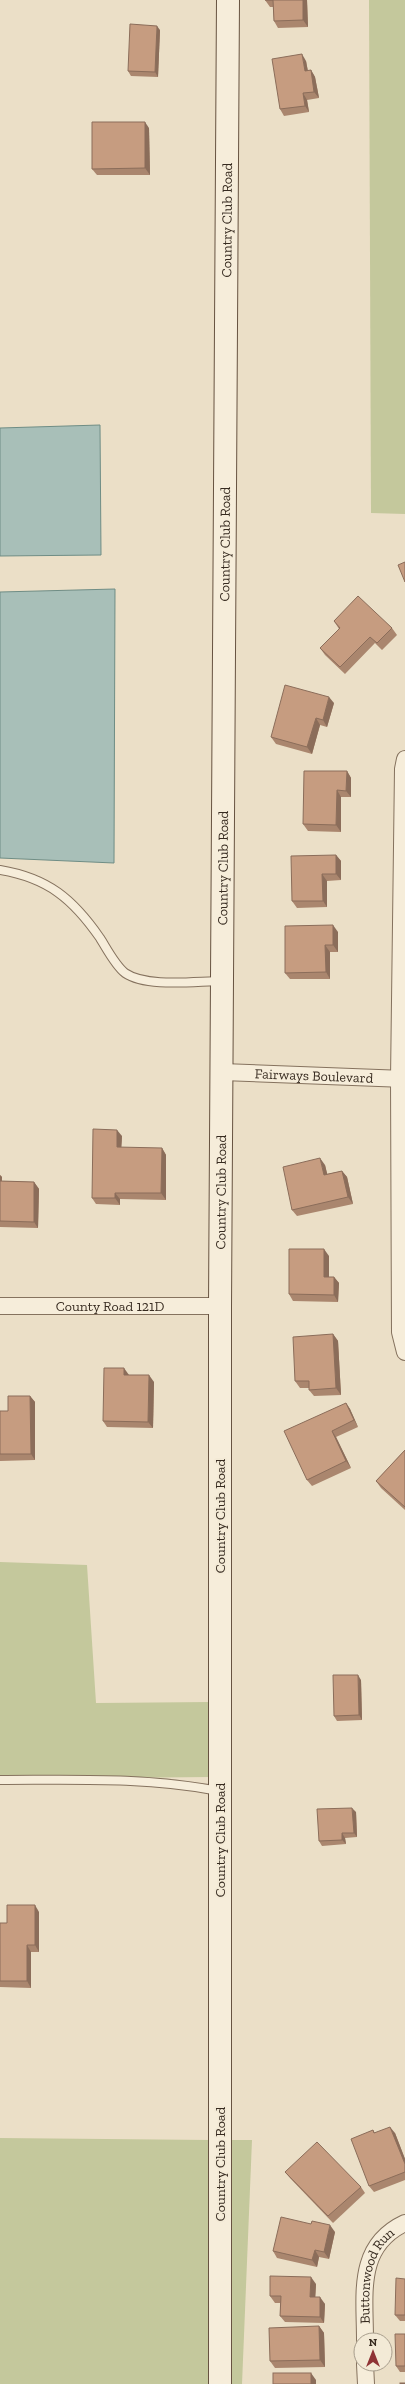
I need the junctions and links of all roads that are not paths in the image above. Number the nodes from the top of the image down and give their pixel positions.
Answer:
1 (228, 0) edge
2 (405, 759) edge
3 (0, 870) edge
4 (223, 981) junction
5 (222, 1072) junction
6 (402, 1078) edge
7 (0, 1306) edge
8 (220, 1306) junction
9 (405, 1352) edge
10 (0, 1780) edge
11 (220, 1791) junction
12 (405, 2223) edge
13 (365, 2332) edge
14 (365, 2372) edge
15 (220, 2384) edge
16 (366, 2384) edge

1 - 4 street, Country Club Road
2 - 6 street
3 - 4 lane
4 - 5 street, Country Club Road
5 - 6 street, Fairways Boulevard
5 - 8 street, Country Club Road
6 - 9 street
7 - 8 street, County Road 121D
8 - 11 street, Country Club Road
10 - 11 lane
11 - 15 street, Country Club Road
12 - 13 street, Buttonwood Run
14 - 16 street

